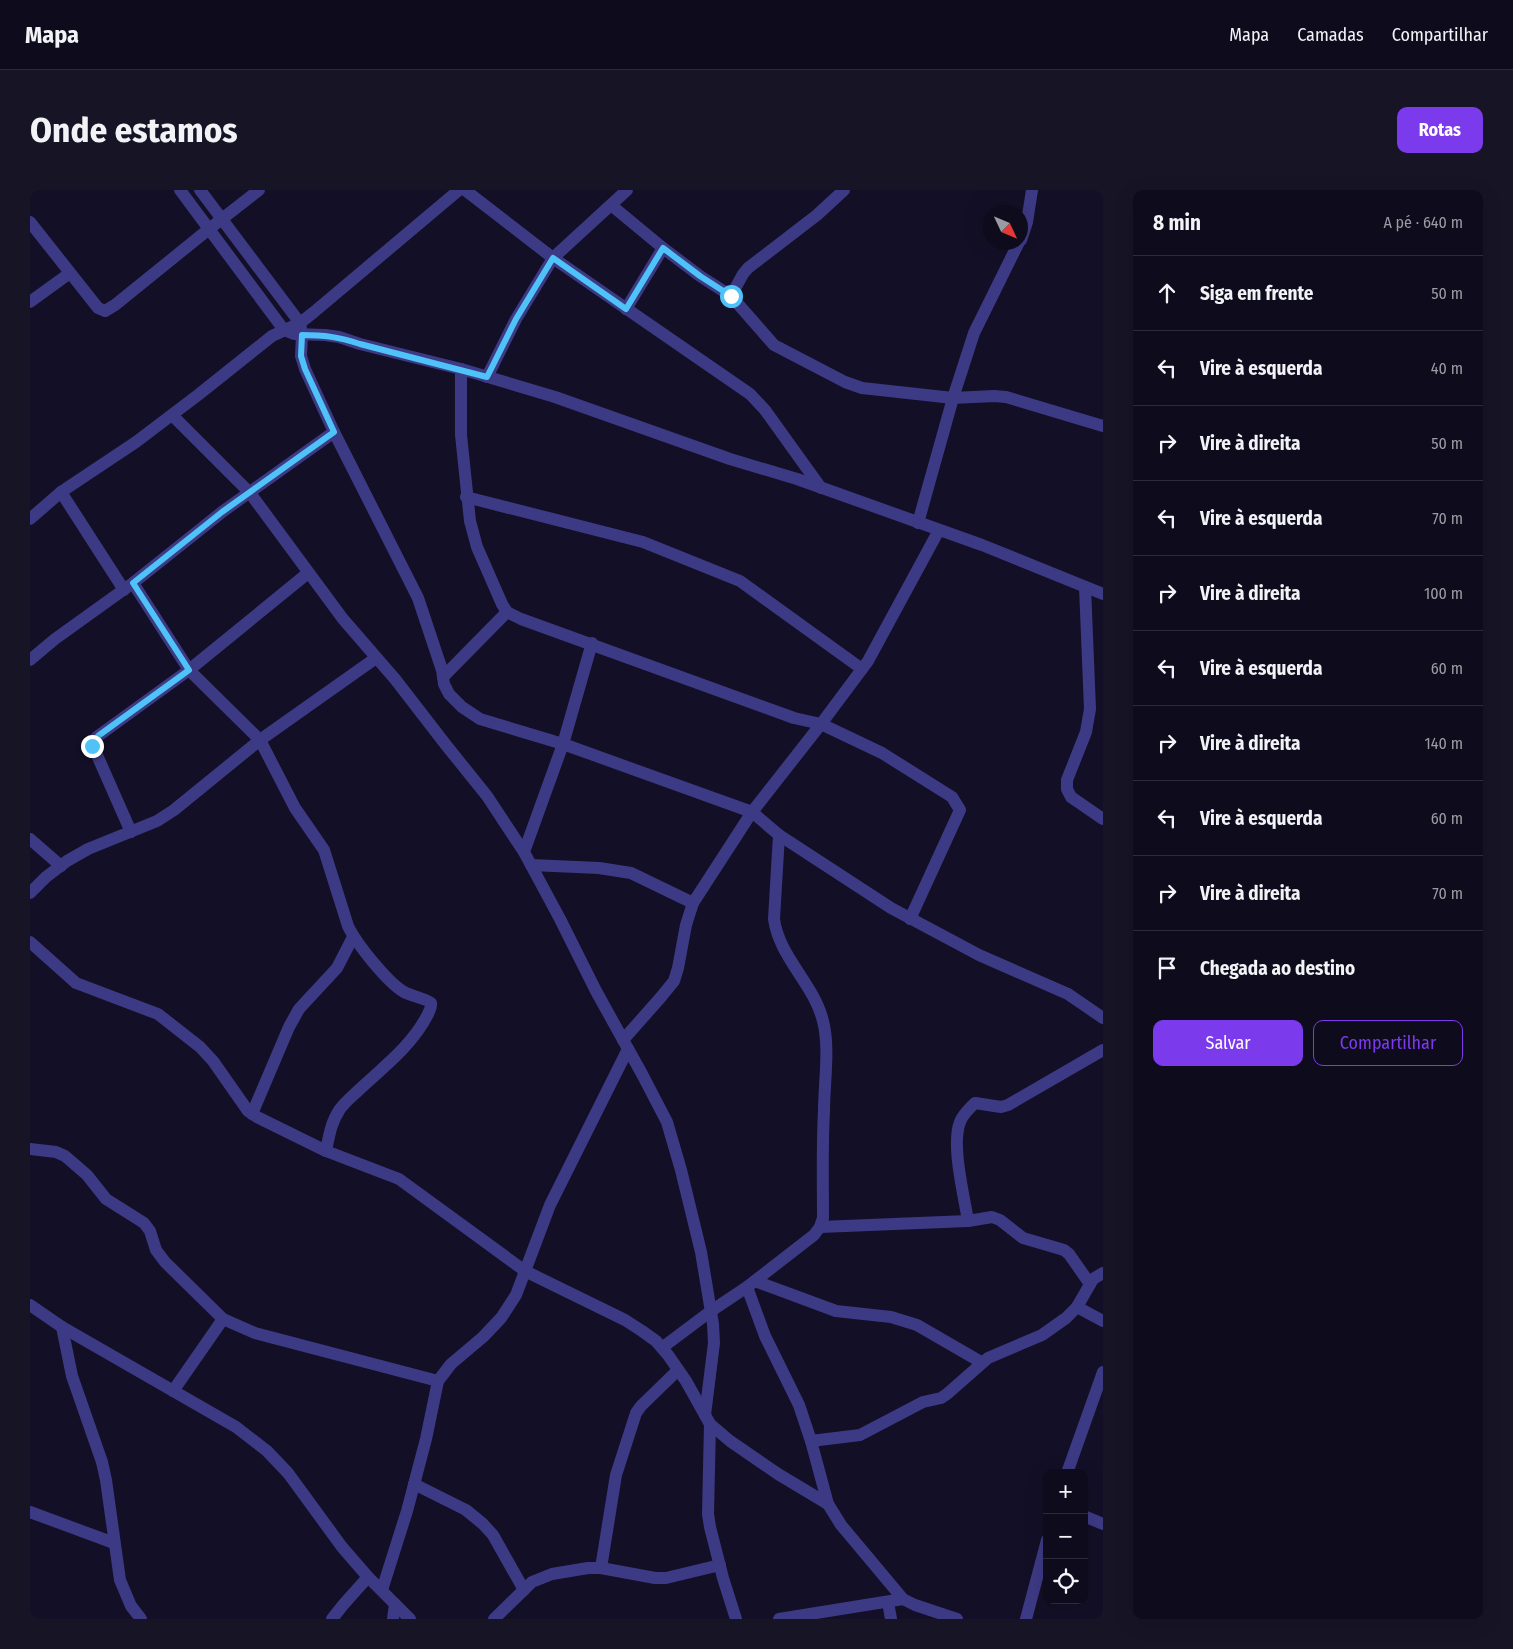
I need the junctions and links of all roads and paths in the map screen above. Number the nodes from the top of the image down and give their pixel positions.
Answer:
1 (180, 190) edge
2 (200, 190) edge
3 (259, 190) edge
4 (459, 190) edge
5 (465, 190) edge
6 (627, 190) edge
7 (844, 190) edge
8 (1032, 190) edge
9 (611, 205) junction
10 (1028, 216) edge
11 (221, 219) junction
12 (30, 222) edge
13 (209, 228) junction
14 (663, 248) junction
15 (1016, 250) edge
16 (553, 258) junction
17 (70, 273) junction
18 (731, 296) junction
19 (30, 302) edge
20 (626, 309) junction
21 (301, 329) junction
22 (284, 330) junction
23 (461, 369) junction
24 (487, 377) junction
25 (953, 398) junction
26 (172, 415) junction
27 (1103, 426) edge
28 (334, 432) junction
29 (821, 488) junction
30 (61, 492) junction
31 (250, 493) junction
32 (466, 497) junction
33 (30, 519) edge
34 (918, 523) junction
35 (939, 530) junction
36 (308, 573) junction
37 (128, 586) junction
38 (1085, 587) junction
39 (1103, 594) edge
40 (507, 612) junction
41 (592, 643) junction
42 (376, 658) junction
43 (30, 660) edge
44 (862, 669) junction
45 (189, 670) junction
46 (443, 677) junction
47 (821, 724) junction
48 (260, 740) junction
49 (563, 744) junction
50 (752, 812) junction
51 (1103, 819) edge
52 (131, 832) junction
53 (779, 836) junction
54 (30, 839) edge
55 (524, 852) junction
56 (531, 865) junction
57 (61, 866) junction
58 (30, 893) edge
59 (693, 903) junction
60 (910, 918) junction
61 (353, 937) junction
62 (30, 942) edge
63 (1103, 1018) edge
64 (626, 1045) junction
65 (1103, 1050) edge
66 (252, 1114) junction
67 (30, 1149) edge
68 (326, 1151) junction
69 (968, 1221) junction
70 (820, 1227) junction
71 (525, 1271) junction
72 (1103, 1273) edge
73 (751, 1284) junction
74 (1090, 1284) junction
75 (30, 1305) edge
76 (1077, 1307) junction
77 (711, 1311) junction
78 (223, 1319) junction
79 (1103, 1321) edge
80 (62, 1326) junction
81 (663, 1348) junction
82 (982, 1362) junction
83 (678, 1370) junction
84 (1103, 1372) edge
85 (438, 1381) junction
86 (174, 1391) junction
87 (707, 1419) junction
88 (811, 1441) junction
89 (1068, 1469) edge
90 (414, 1484) junction
91 (828, 1504) junction
92 (30, 1512) edge
93 (1088, 1518) edge
94 (1103, 1524) edge
95 (114, 1543) junction
96 (1043, 1555) edge
97 (720, 1565) junction
98 (601, 1568) junction
99 (368, 1577) junction
100 (382, 1590) junction
101 (524, 1590) junction
102 (903, 1599) junction
103 (888, 1602) junction
104 (395, 1604) junction
105 (141, 1619) edge
106 (332, 1619) edge
107 (393, 1619) edge
108 (410, 1619) edge
109 (494, 1619) edge
110 (736, 1619) edge
111 (779, 1619) edge
112 (891, 1619) edge
113 (957, 1619) edge
114 (1026, 1619) edge

1 - 13 street
2 - 11 street
3 - 11 street
4 - 21 street
5 - 16 street
6 - 9 street
7 - 18 street
8 - 10 street
9 - 14 street
9 - 16 street
11 - 13 street
11 - 21 street
12 - 17 street
13 - 17 street
13 - 22 street
14 - 18 street
14 - 20 street
15 - 25 street
16 - 20 street
16 - 24 street
17 - 19 street
18 - 25 street
20 - 29 street
21 - 22 street
21 - 23 street
21 - 28 street
22 - 26 street
23 - 24 street
23 - 32 street
24 - 29 street
25 - 27 street
25 - 34 street
26 - 30 street
26 - 31 street
28 - 31 street
28 - 46 street
29 - 34 street
30 - 33 street
30 - 37 street
31 - 36 street
31 - 37 street
32 - 40 street
32 - 44 street
34 - 35 street
35 - 38 street
35 - 44 street
36 - 42 street
36 - 45 street
37 - 43 street
37 - 45 street
38 - 39 street
38 - 51 street
40 - 41 street
40 - 46 street
41 - 47 street
41 - 49 street
42 - 48 street
42 - 55 street
44 - 47 street
45 - 48 street
45 - 52 street
46 - 49 street
47 - 50 street
47 - 60 street
48 - 52 street
48 - 61 street
49 - 50 street
49 - 55 street
50 - 53 street
50 - 59 street
52 - 57 street
53 - 60 street
53 - 70 street
54 - 57 street
55 - 56 street
56 - 59 street
56 - 64 street
57 - 58 street
59 - 64 street
60 - 63 street
61 - 66 street
61 - 68 street
62 - 66 street
64 - 71 street
64 - 77 street
65 - 69 street
66 - 68 street
67 - 78 street
68 - 71 street
69 - 70 street
69 - 74 street
70 - 73 street
71 - 81 street
71 - 85 street
72 - 74 street
73 - 77 street
73 - 82 street
73 - 88 street
74 - 76 street
75 - 80 street
76 - 79 street
76 - 82 street
77 - 81 street
77 - 87 street
78 - 85 street
78 - 86 street
80 - 86 street
80 - 95 street
81 - 83 street
82 - 88 street
83 - 87 street
83 - 98 street
84 - 89 street
85 - 90 street
86 - 99 street
87 - 91 street
87 - 97 street
88 - 91 street
90 - 100 street
90 - 101 street
91 - 102 street
92 - 95 street
93 - 94 street
95 - 105 street
96 - 114 street
97 - 98 street
97 - 110 street
98 - 101 street
99 - 100 street
99 - 106 street
100 - 104 street
101 - 109 street
102 - 103 street
102 - 113 street
103 - 111 street
103 - 112 street
104 - 107 street
104 - 108 street

